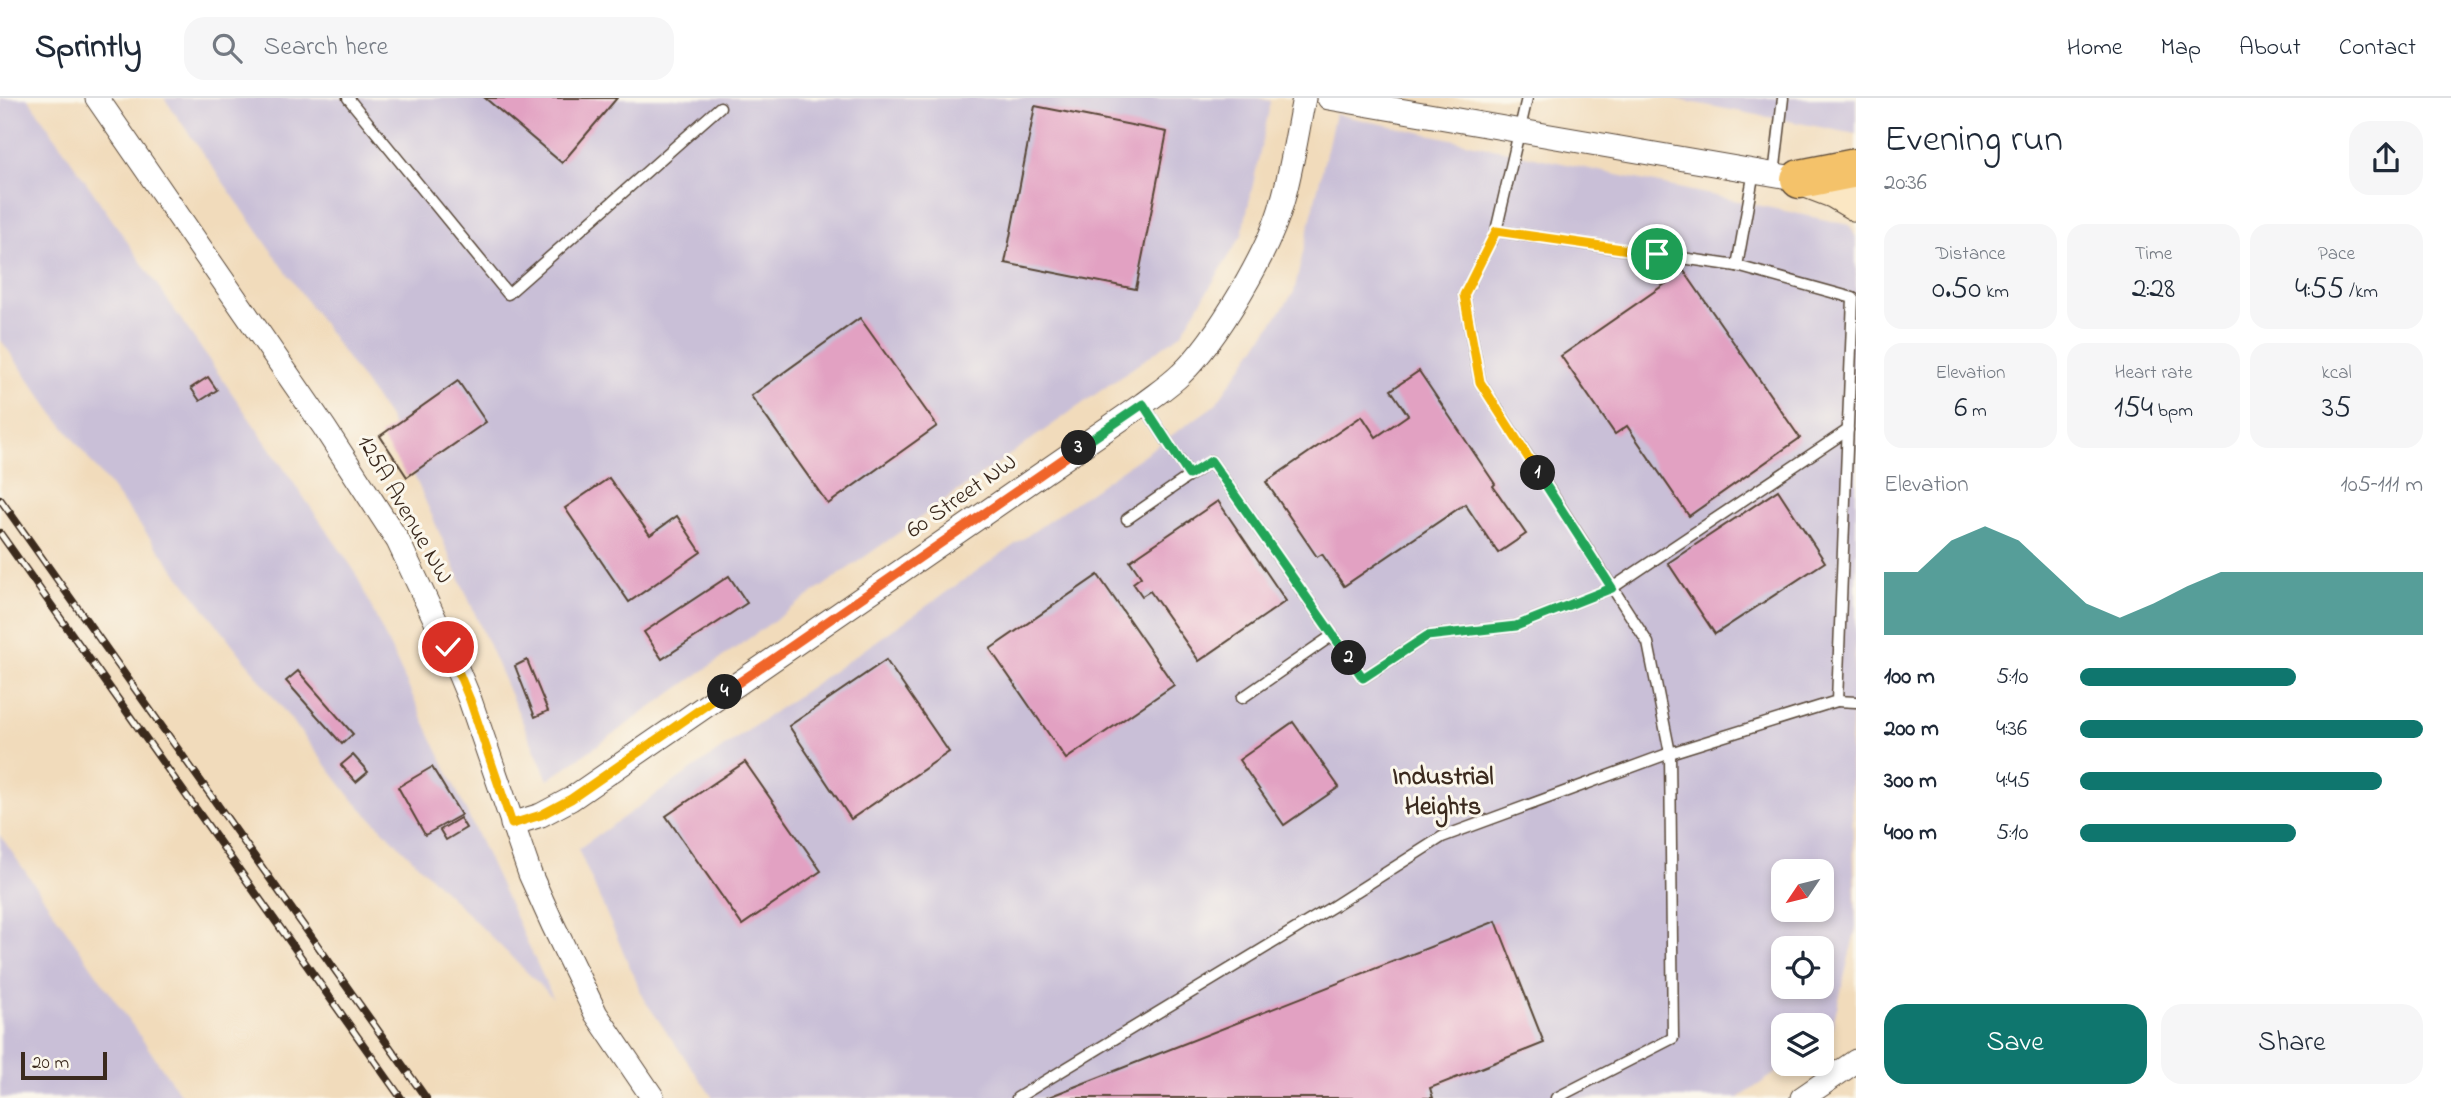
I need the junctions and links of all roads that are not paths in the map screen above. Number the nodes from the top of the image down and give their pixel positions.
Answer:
1 (97, 98) edge
2 (348, 98) edge
3 (1304, 98) edge
4 (1329, 98) edge
5 (1527, 98) edge
6 (1783, 98) edge
7 (1397, 104) edge
8 (720, 107) dead end
9 (1520, 131) junction
10 (1856, 168) edge
11 (1776, 175) junction
12 (1856, 205) edge
13 (1496, 231) junction
14 (1737, 266) junction
15 (1143, 404) junction
16 (1848, 430) junction
17 (1189, 475) junction
18 (1127, 519) dead end
19 (1612, 588) junction
20 (1333, 635) junction
21 (1242, 698) dead end
22 (1837, 701) junction
23 (1856, 702) edge
24 (1670, 753) junction
25 (512, 824) junction
26 (1856, 1061) edge
27 (653, 1098) edge
28 (1017, 1098) edge
29 (1556, 1098) edge
30 (1802, 1098) edge

1 - 25 street, 125A Avenue NW
2 - 8 lane
3 - 15 street, 60 Street NW
4 - 7 street
5 - 9 lane
6 - 11 lane
7 - 9 street
9 - 11 street
9 - 13 lane
10 - 11 highway
11 - 12 street
11 - 14 lane
13 - 14 lane
13 - 19 lane
14 - 16 lane
15 - 17 lane
15 - 25 street, 60 Street NW
16 - 19 lane
16 - 22 lane
17 - 18 lane
17 - 20 lane
19 - 20 lane
19 - 24 lane
20 - 21 lane
22 - 23 lane
22 - 24 lane
24 - 28 lane
24 - 29 lane
25 - 27 street, 125A Avenue NW
26 - 30 street

